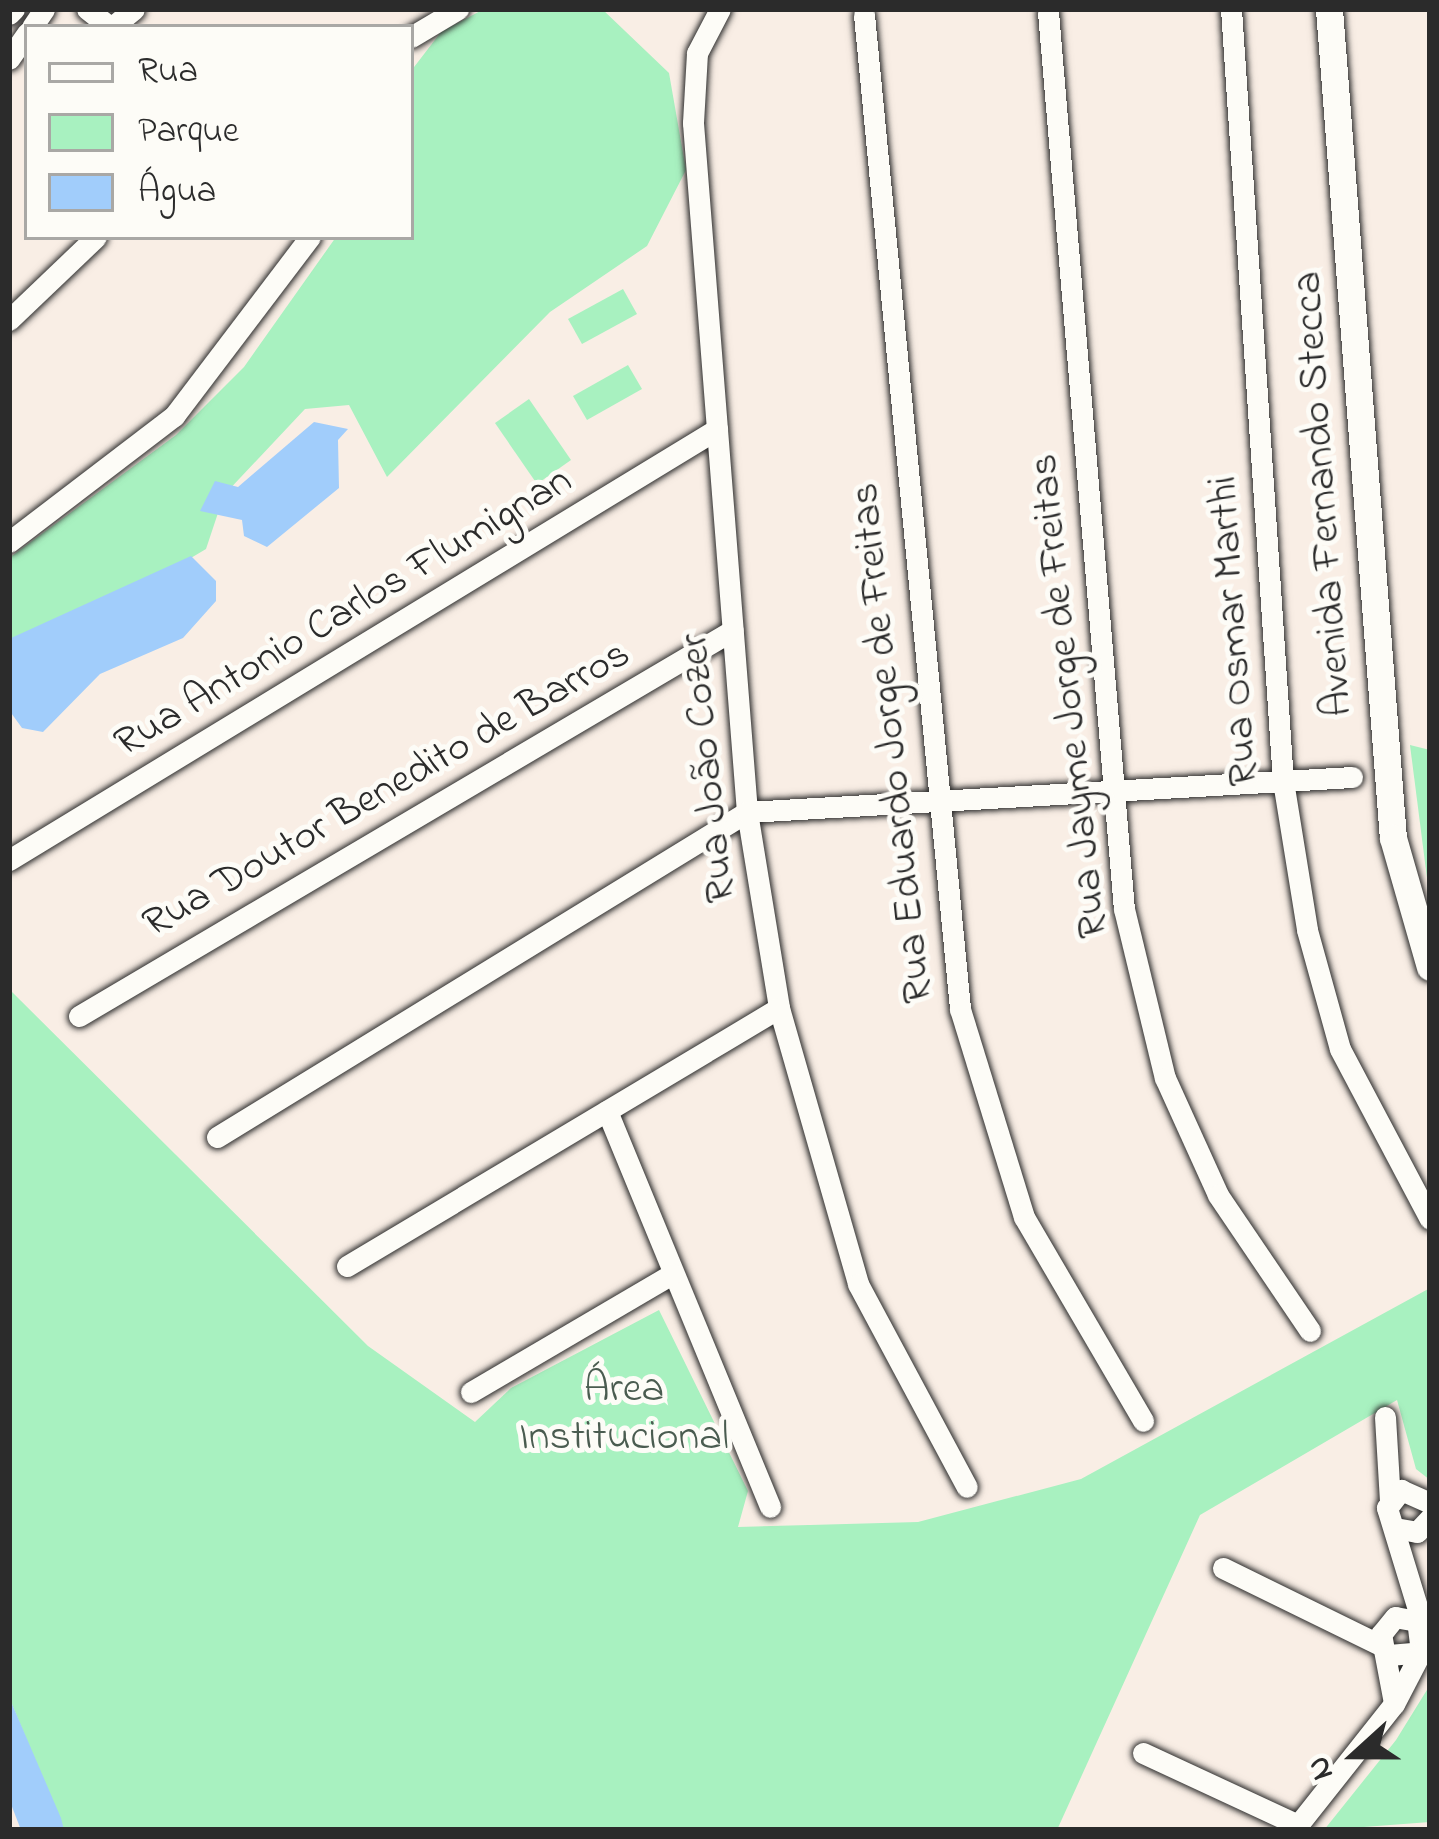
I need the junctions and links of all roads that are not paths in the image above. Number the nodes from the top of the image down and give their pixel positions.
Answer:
1 (134, 9) edge
2 (458, 9) edge
3 (720, 9) edge
4 (1231, 9) edge
5 (1329, 9) edge
6 (1048, 12) edge
7 (864, 15) dead end
8 (96, 18) edge
9 (414, 35) edge
10 (93, 240) edge
11 (308, 240) edge
12 (9, 320) edge
13 (717, 429) junction
14 (9, 542) edge
15 (733, 630) junction
16 (1352, 777) dead end
17 (1283, 781) junction
18 (1112, 791) junction
19 (932, 802) junction
20 (747, 812) junction
21 (9, 860) edge
22 (1430, 967) edge
23 (779, 1008) junction
24 (80, 1016) dead end
25 (607, 1111) junction
26 (217, 1137) dead end
27 (1430, 1219) edge
28 (347, 1266) dead end
29 (672, 1274) junction
30 (1310, 1331) dead end
31 (472, 1392) dead end
32 (1385, 1417) dead end
33 (1143, 1421) dead end
34 (1391, 1458) junction
35 (967, 1487) dead end
36 (1424, 1495) edge
37 (1390, 1502) junction
38 (770, 1507) dead end
39 (1414, 1526) edge
40 (1223, 1568) dead end
41 (1412, 1572) junction
42 (1388, 1635) junction
43 (1422, 1641) junction
44 (1394, 1704) junction
45 (1143, 1753) dead end
46 (1296, 1827) edge

1 - 8 street
2 - 9 street
3 - 13 street, Rua João Cozer
4 - 17 street, Rua Osmar Marthi
5 - 22 street, Avenida Fernando Stecca
6 - 18 street, Rua Jayme Jorge de Freitas
7 - 19 street, Rua Eduardo Jorge de Freitas
10 - 12 street
11 - 14 street
13 - 15 street, Rua João Cozer
13 - 21 street, Rua Antonio Carlos Flumignan
15 - 20 street, Rua João Cozer
15 - 24 street, Rua Doutor Benedito de Barros
16 - 17 street
17 - 18 street
17 - 27 street, Rua Osmar Marthi
18 - 19 street
18 - 30 street, Rua Jayme Jorge de Freitas
19 - 20 street
19 - 33 street, Rua Eduardo Jorge de Freitas
20 - 23 street, Rua João Cozer
20 - 26 street
23 - 25 street
23 - 35 street, Rua João Cozer
25 - 28 street
25 - 29 street
29 - 31 street
29 - 38 street
32 - 34 street
34 - 36 street
34 - 37 street
36 - 37 street
37 - 39 street
39 - 41 street
40 - 42 street
41 - 42 street
41 - 43 street
42 - 43 street
42 - 43 street
42 - 44 street
43 - 44 street
44 - 46 street
45 - 46 street

